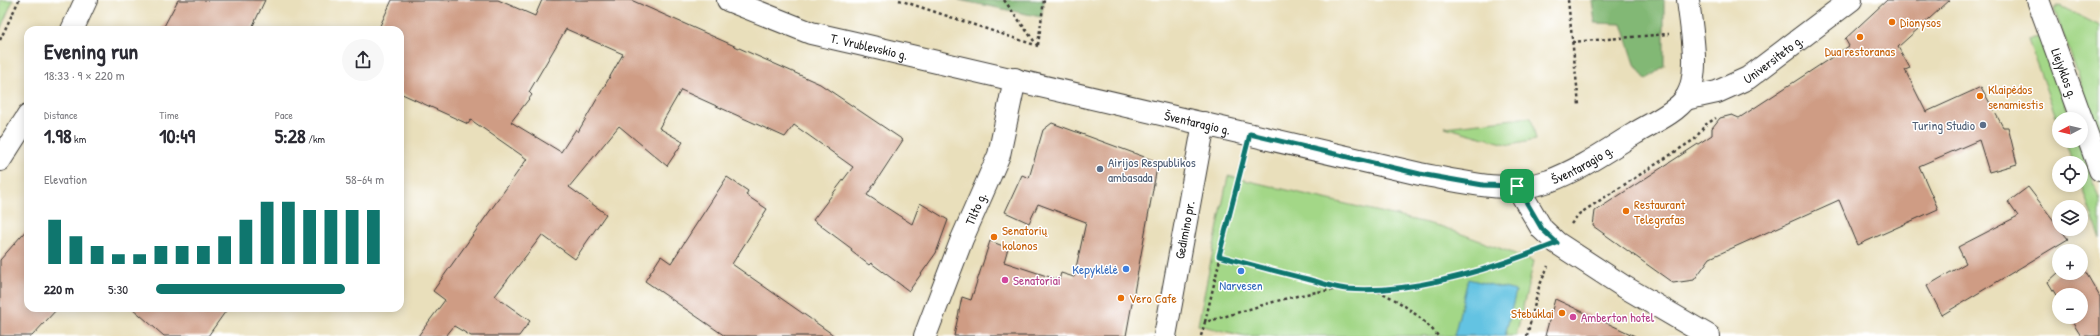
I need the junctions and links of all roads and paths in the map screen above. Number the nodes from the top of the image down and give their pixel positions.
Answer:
1 (19, 0) edge
2 (86, 0) edge
3 (728, 0) edge
4 (899, 0) edge
5 (1004, 0) edge
6 (1044, 0) edge
7 (1568, 0) edge
8 (1688, 0) edge
9 (1851, 0) edge
10 (2038, 0) edge
11 (74, 26) edge
12 (1675, 33) dead end
13 (0, 40) edge
14 (1572, 42) junction
15 (1038, 46) junction
16 (1015, 79) junction
17 (1685, 99) junction
18 (1579, 105) dead end
19 (1717, 117) dead end
20 (24, 122) edge
21 (1204, 124) junction
22 (1250, 134) junction
23 (0, 160) edge
24 (2100, 170) edge
25 (1517, 186) junction
26 (1557, 243) junction
27 (1219, 256) junction
28 (1344, 289) junction
29 (1374, 289) junction
30 (1205, 322) junction
31 (925, 336) edge
32 (1165, 336) edge
33 (1201, 336) edge
34 (1438, 336) edge
35 (1527, 336) edge
36 (1709, 336) edge

1 - 13 path
2 - 11 main road
3 - 16 main road, T. Vrublevskio g.
4 - 15 path
5 - 15 path
6 - 15 path
7 - 14 path
8 - 17 main road
9 - 17 main road, Universiteto g.
10 - 24 main road, Liejyklos g.
12 - 14 path
14 - 18 path
16 - 21 main road, Šventaragio g.
16 - 31 main road, Tilto g.
17 - 25 main road, Šventaragio g.
19 - 26 path
20 - 23 main road
21 - 22 main road, Šventaragio g.
21 - 32 main road, Gedimino pr.
22 - 25 main road, Šventaragio g.
22 - 27 path
25 - 26 main road
26 - 29 path
26 - 35 path
26 - 36 main road
27 - 28 path
27 - 30 path
28 - 29 path
28 - 30 path
29 - 34 path
30 - 33 path

